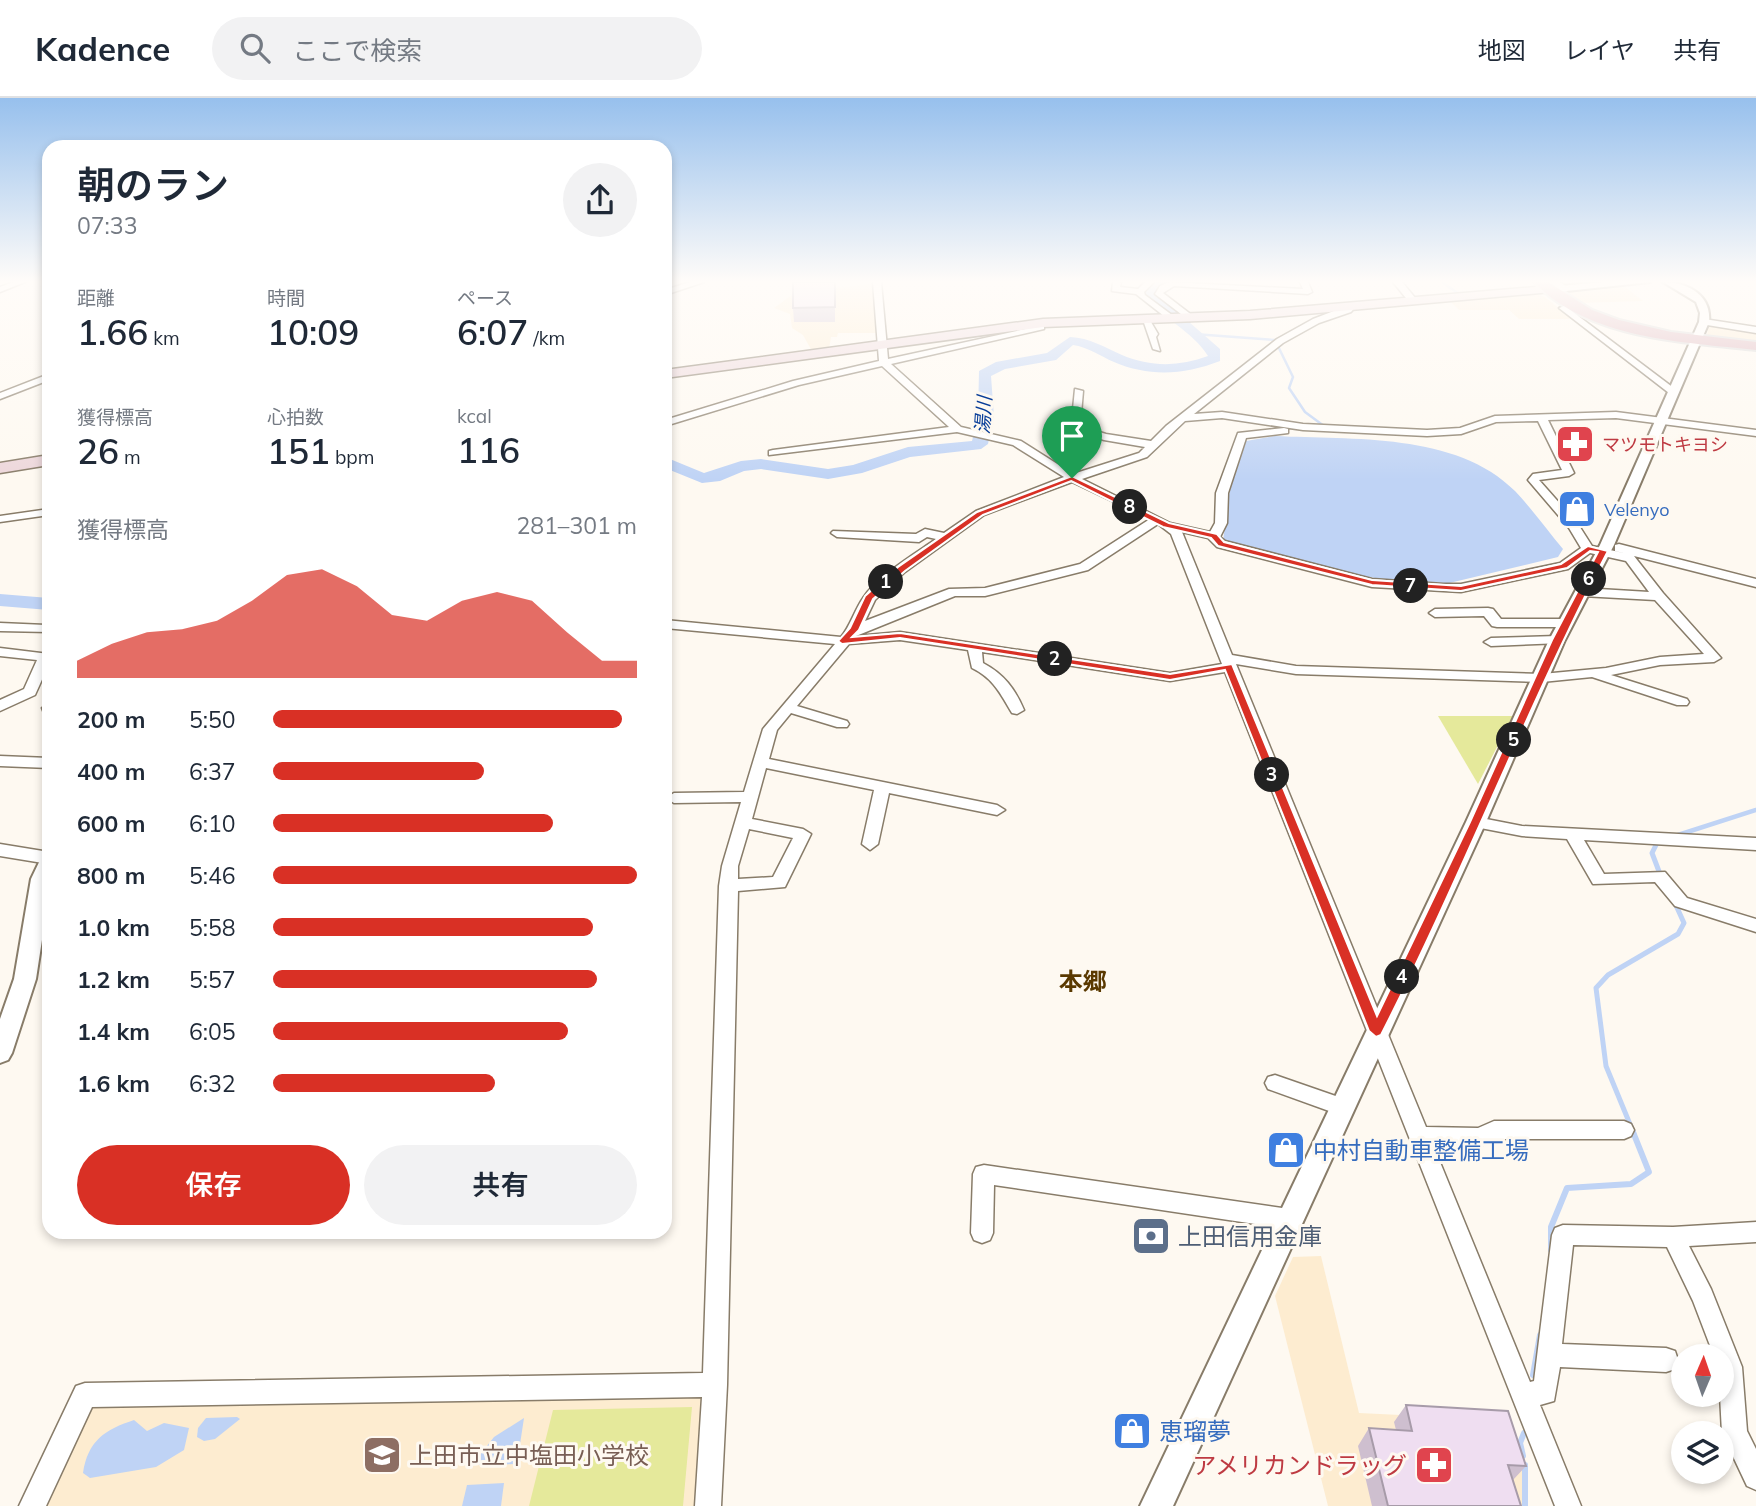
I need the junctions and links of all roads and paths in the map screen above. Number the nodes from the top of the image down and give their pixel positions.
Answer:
1 (856, 348) edge
2 (883, 348) edge
3 (949, 348) edge
4 (1270, 348) edge
5 (1615, 348) edge
6 (1691, 348) edge
7 (884, 363) junction
8 (672, 373) edge
9 (42, 380) edge
10 (1078, 390) dead end
11 (1672, 391) junction
12 (0, 396) edge
13 (1541, 417) junction
14 (1184, 418) junction
15 (672, 421) edge
16 (1661, 421) junction
17 (1310, 427) junction
18 (957, 429) junction
19 (1756, 433) edge
20 (1155, 444) junction
21 (773, 453) dead end
22 (42, 461) edge
23 (0, 468) edge
24 (1072, 478) junction
25 (42, 513) edge
26 (0, 519) edge
27 (1162, 522) junction
28 (837, 533) dead end
29 (1214, 536) junction
30 (947, 537) junction
31 (1599, 548) junction
32 (1756, 583) edge
33 (1582, 592) junction
34 (1660, 596) junction
35 (1435, 613) dead end
36 (672, 624) edge
37 (0, 627) edge
38 (42, 629) edge
39 (1562, 631) junction
40 (848, 635) junction
41 (1491, 642) dead end
42 (974, 647) junction
43 (0, 652) edge
44 (42, 657) edge
45 (1227, 662) junction
46 (42, 664) edge
47 (1591, 673) junction
48 (1542, 678) junction
49 (1682, 702) dead end
50 (2, 703) edge
51 (787, 707) junction
52 (1017, 710) dead end
53 (842, 724) dead end
54 (0, 761) edge
55 (760, 762) junction
56 (42, 763) edge
57 (883, 787) junction
58 (749, 797) junction
59 (674, 798) dead end
60 (997, 810) dead end
61 (741, 822) junction
62 (1476, 822) junction
63 (1572, 833) junction
64 (870, 844) dead end
65 (1756, 844) edge
66 (0, 850) edge
67 (42, 859) edge
68 (42, 877) edge
69 (728, 886) junction
70 (1756, 926) edge
71 (1376, 1031) junction
72 (0, 1053) edge
73 (1275, 1083) dead end
74 (1343, 1107) junction
75 (1624, 1130) dead end
76 (1419, 1136) junction
77 (1289, 1219) junction
78 (982, 1233) dead end
79 (1756, 1233) edge
80 (1673, 1237) junction
81 (1549, 1355) junction
82 (1666, 1360) dead end
83 (715, 1385) junction
84 (1523, 1395) junction
85 (1756, 1477) edge
86 (33, 1506) edge
87 (708, 1506) edge
88 (1156, 1506) edge
89 (1567, 1506) edge

1 - 8 main road
2 - 7 street
3 - 7 street
4 - 14 street
5 - 11 street
6 - 11 street
7 - 15 street
7 - 18 street
9 - 12 street
10 - 20 street
11 - 16 street
13 - 16 street
13 - 17 street
13 - 31 street
14 - 17 street
14 - 20 street
16 - 19 street
16 - 31 street
17 - 29 street
18 - 21 street
18 - 24 street
20 - 24 street
22 - 23 main road
24 - 27 street
24 - 30 street
25 - 26 street
27 - 29 street
27 - 40 street
27 - 45 street
28 - 30 street
29 - 31 street
30 - 40 street
31 - 32 street
31 - 33 street
31 - 34 street
33 - 34 street
33 - 39 street
34 - 47 street
35 - 39 street
36 - 40 street
37 - 38 street
39 - 41 street
39 - 48 street
40 - 42 street
40 - 51 street
42 - 45 street
42 - 52 street
43 - 44 street
45 - 48 street
45 - 71 street
46 - 50 street
47 - 48 street
47 - 49 street
48 - 62 street
51 - 53 street
51 - 55 street
54 - 56 street
55 - 57 street
55 - 58 street
57 - 60 street
57 - 64 street
58 - 59 street
58 - 61 street
61 - 69 street
61 - 69 street
62 - 63 street
62 - 71 street
63 - 65 street
63 - 70 street
66 - 67 street
68 - 72 street
69 - 83 street
71 - 74 street
71 - 76 street
73 - 74 street
74 - 77 street
75 - 76 street
76 - 84 street
77 - 78 street
77 - 88 street
79 - 80 street
80 - 81 street
80 - 85 street
81 - 82 street
81 - 84 street
83 - 86 street
83 - 87 street
84 - 89 street

